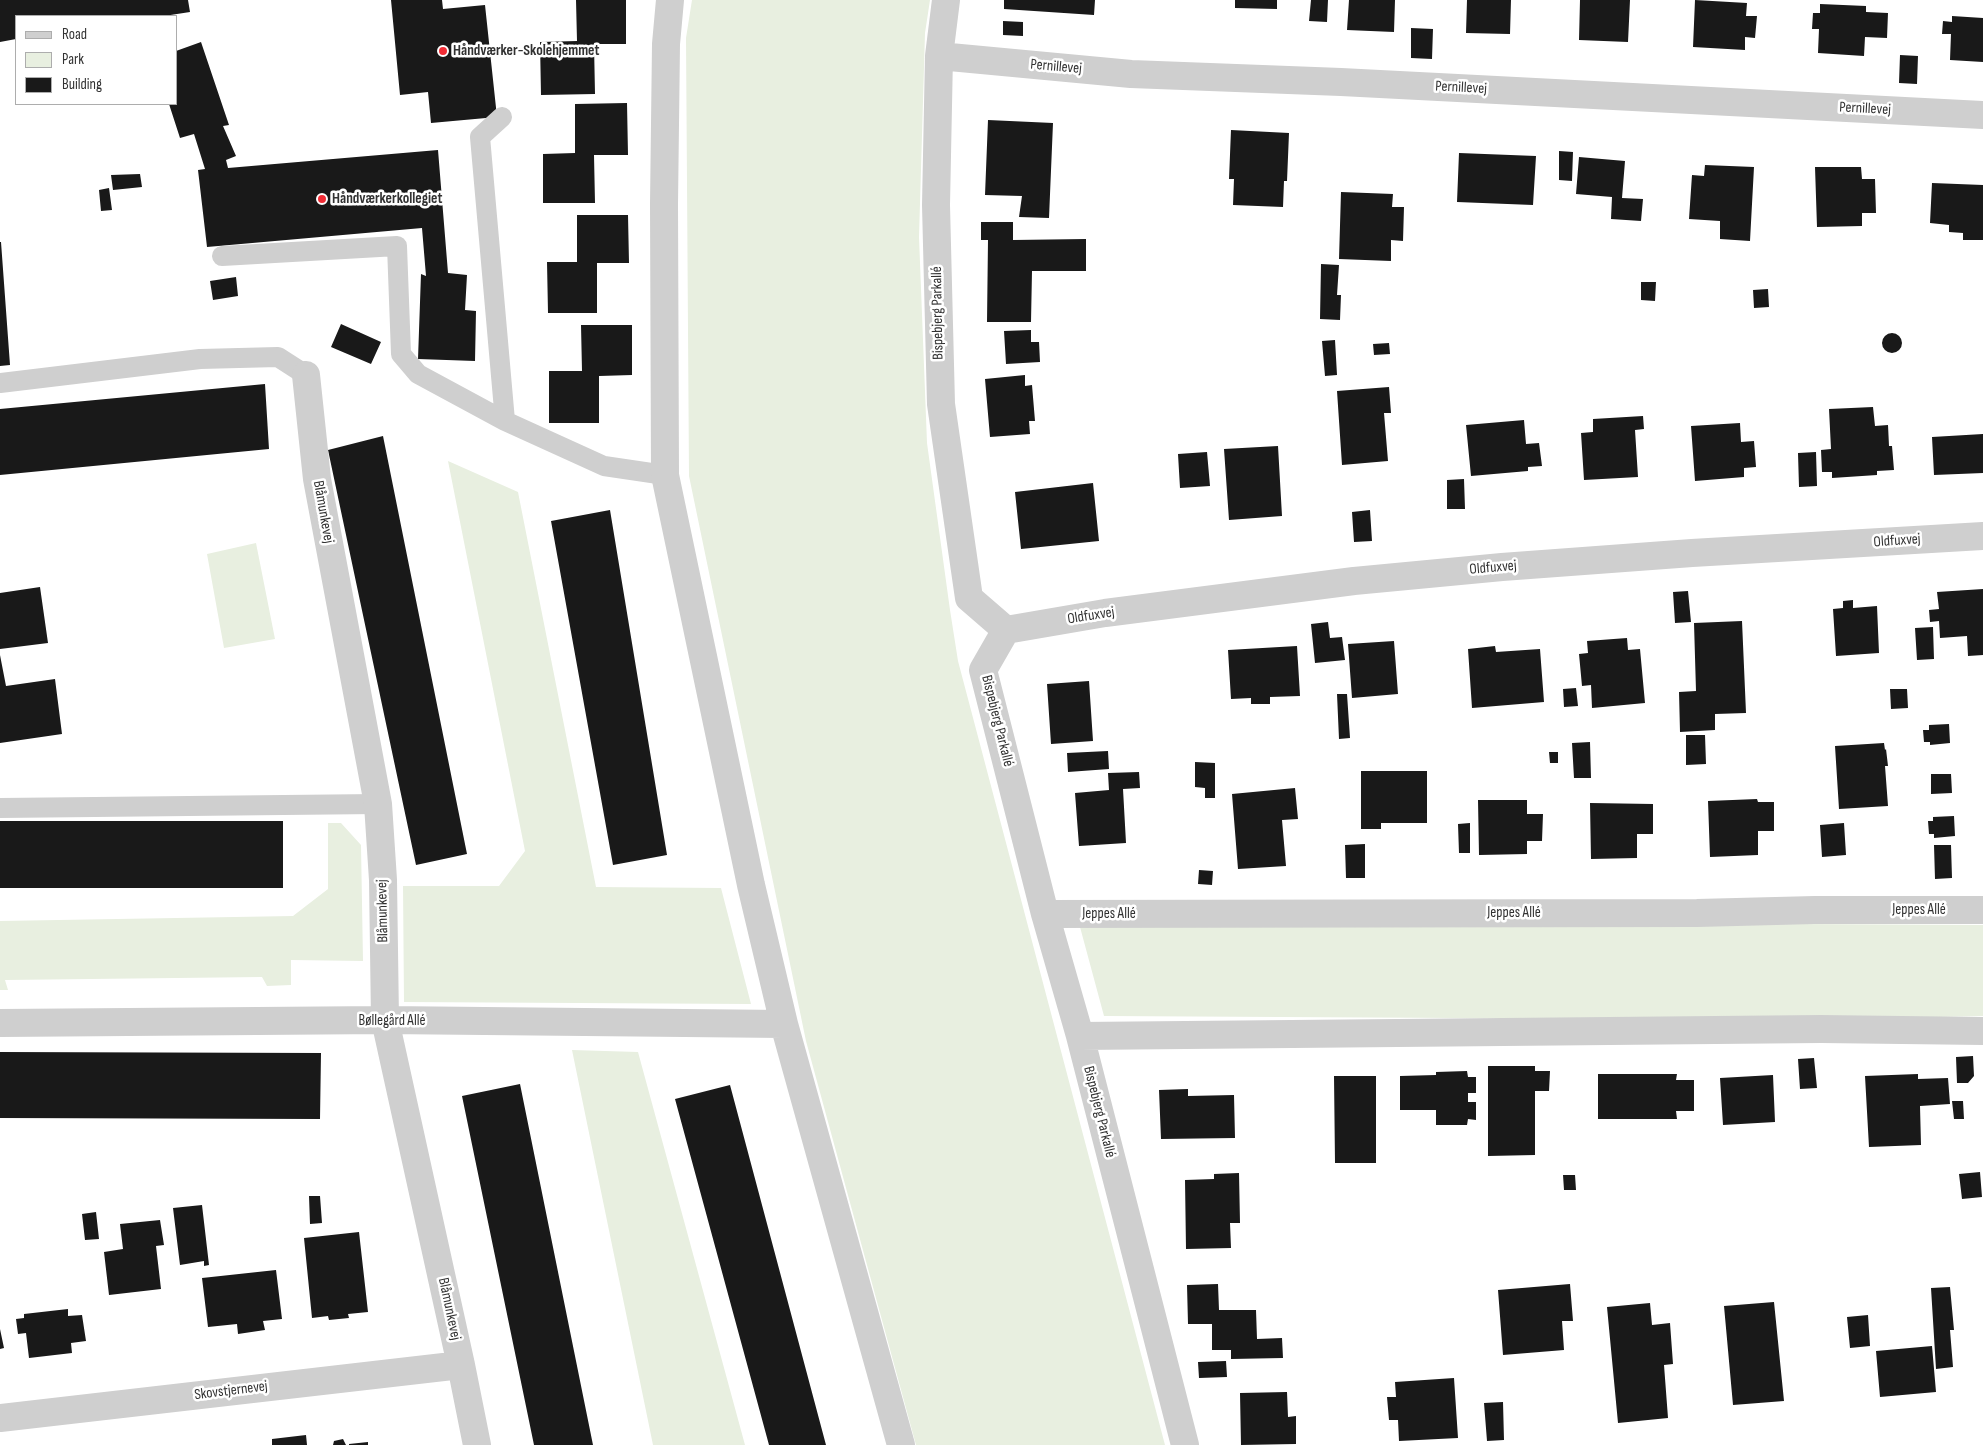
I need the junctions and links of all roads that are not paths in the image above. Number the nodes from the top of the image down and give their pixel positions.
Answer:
1 (670, 0) edge
2 (946, 0) edge
3 (939, 56) junction
4 (1983, 115) edge
5 (502, 117) dead end
6 (222, 256) dead end
7 (306, 374) joint
8 (0, 383) edge
9 (505, 421) junction
10 (665, 475) junction
11 (1983, 536) edge
12 (1006, 630) junction
13 (378, 804) junction
14 (0, 808) edge
15 (1983, 910) edge
16 (1045, 914) junction
17 (385, 1020) junction
18 (0, 1023) edge
19 (784, 1024) junction
20 (1983, 1031) edge
21 (1080, 1036) junction
22 (461, 1365) junction
23 (0, 1418) edge
24 (477, 1445) edge
25 (901, 1445) edge
26 (1184, 1445) edge

1 - 10 street
2 - 3 street, Bispebjerg Parkallé
3 - 4 street, Pernillevej
3 - 12 street, Bispebjerg Parkallé
5 - 9 lane
6 - 9 lane
7 - 8 lane
7 - 13 street, Blåmunkevej
9 - 10 lane
10 - 19 street
11 - 12 street, Oldfuxvej
12 - 16 street, Bispebjerg Parkallé
13 - 14 lane
13 - 17 street, Blåmunkevej
15 - 16 street, Jeppes Allé
16 - 21 street, Bispebjerg Parkallé
17 - 18 street, Bøllegård Allé
17 - 19 street, Bøllegård Allé
17 - 22 street, Blåmunkevej
19 - 25 street
20 - 21 street
21 - 26 street, Bispebjerg Parkallé
22 - 23 street, Skovstjernevej
22 - 24 street, Blåmunkevej

